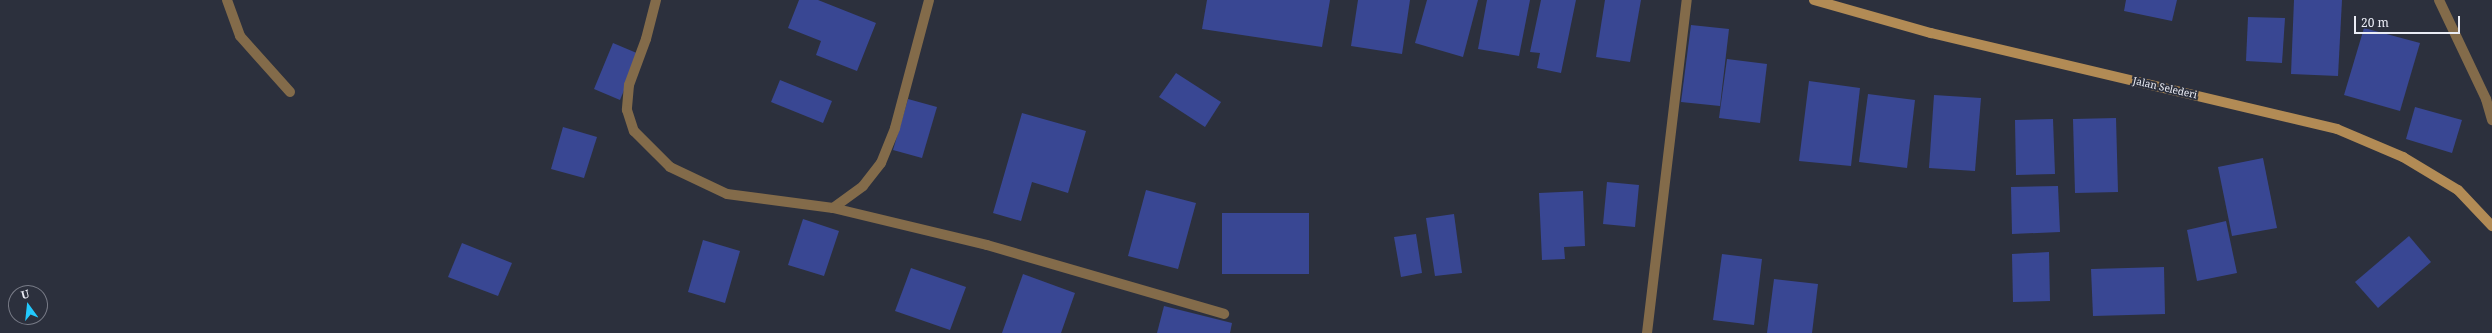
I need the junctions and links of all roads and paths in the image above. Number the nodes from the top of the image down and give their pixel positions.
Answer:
1 (226, 0) edge
2 (656, 0) edge
3 (929, 0) edge
4 (1687, 0) edge
5 (1814, 0) edge
6 (2439, 0) edge
7 (290, 92) dead end
8 (2492, 120) edge
9 (833, 208) junction
10 (2492, 226) edge
11 (1224, 314) dead end
12 (1647, 333) edge

1 - 7 street
2 - 9 street
3 - 9 street
4 - 12 street
5 - 10 street, Jalan Selederi
6 - 8 street
9 - 11 street

